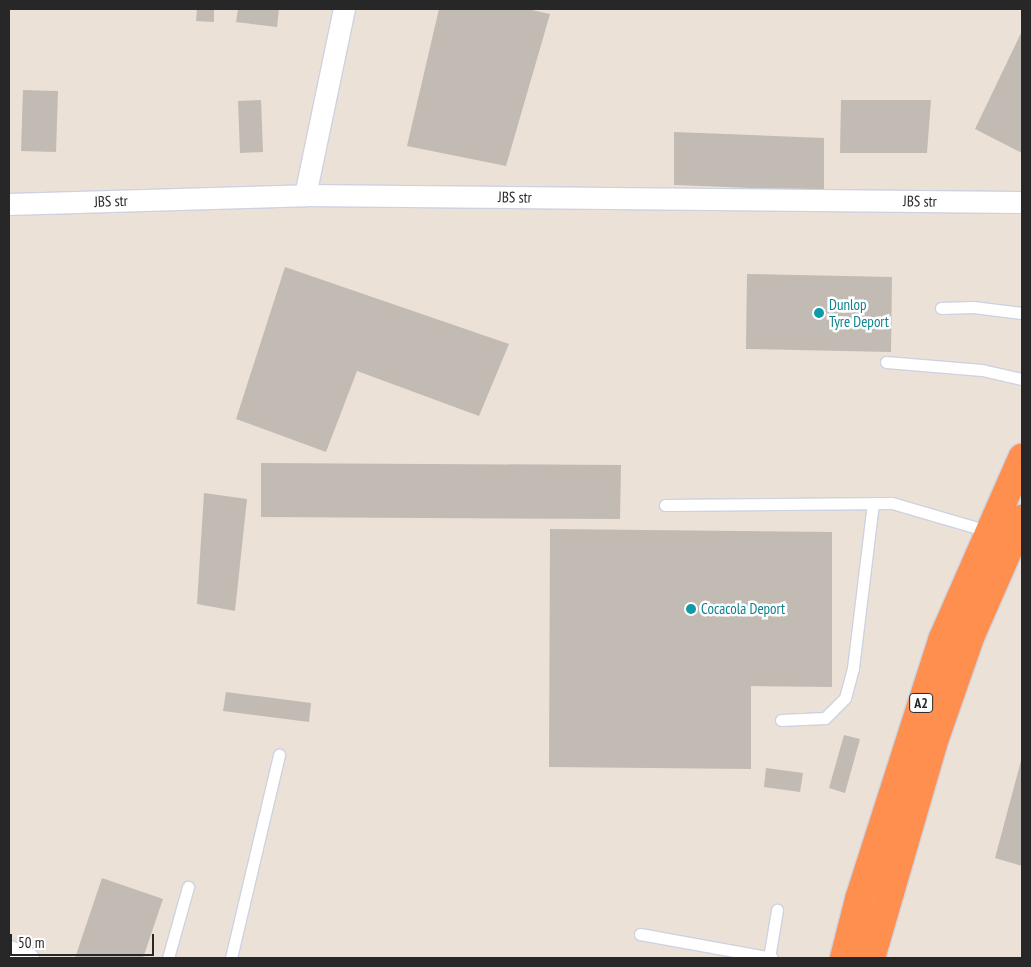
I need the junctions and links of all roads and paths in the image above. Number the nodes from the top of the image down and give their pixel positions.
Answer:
1 (344, 9) edge
2 (305, 196) junction
3 (1022, 202) edge
4 (9, 204) edge
5 (941, 308) dead end
6 (1022, 313) edge
7 (886, 362) dead end
8 (1022, 379) edge
9 (1022, 458) edge
10 (874, 503) junction
11 (665, 506) dead end
12 (988, 531) junction
13 (1020, 533) edge
14 (781, 720) dead end
15 (279, 755) dead end
16 (188, 887) dead end
17 (777, 910) dead end
18 (640, 934) dead end
19 (9, 951) edge
20 (28, 958) edge
21 (168, 958) edge
22 (232, 958) edge
23 (770, 958) edge
24 (844, 958) edge
25 (871, 958) edge

1 - 2 street
2 - 3 street, JBS str
2 - 4 street, JBS str
5 - 6 lane
7 - 8 lane
9 - 12 highway, A2
10 - 11 lane
10 - 12 lane
10 - 14 lane
12 - 24 highway, A2
13 - 25 highway, A2
15 - 22 lane
16 - 21 lane
17 - 23 lane
18 - 23 lane
19 - 20 street

